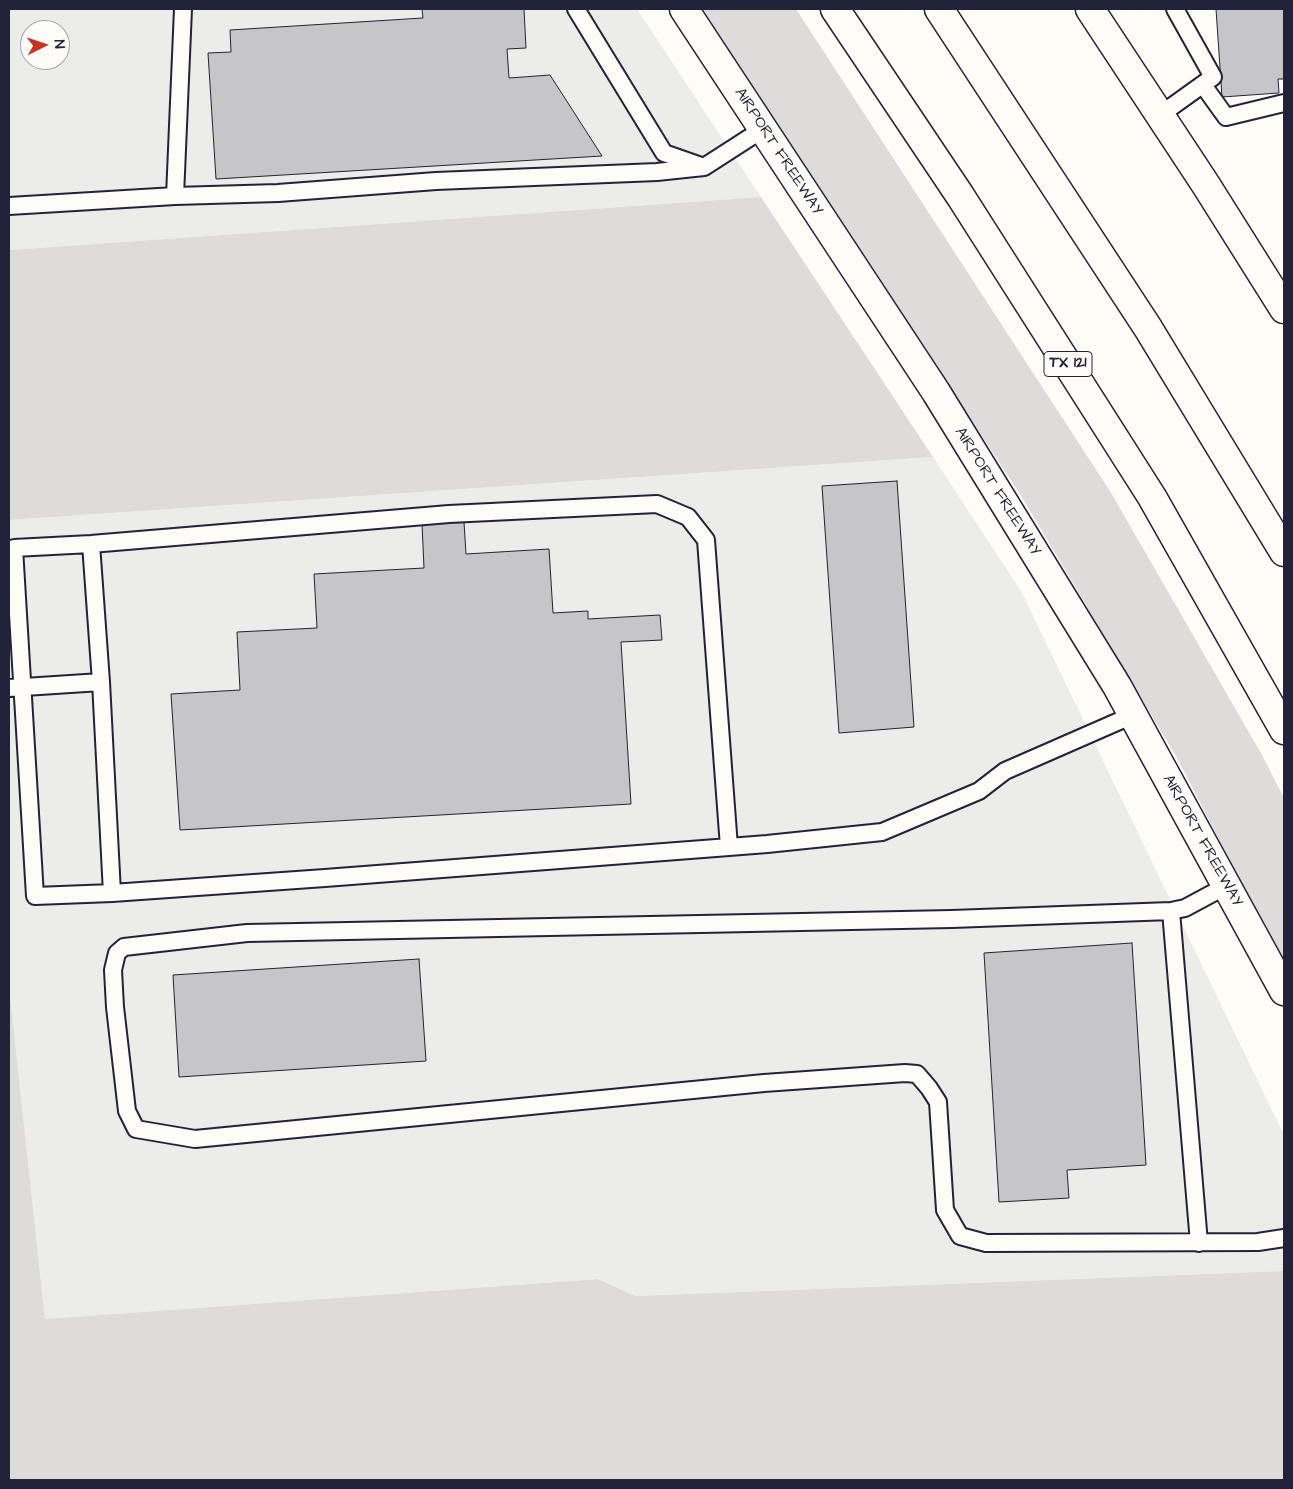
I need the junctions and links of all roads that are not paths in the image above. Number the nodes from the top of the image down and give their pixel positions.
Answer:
1 (184, 9) edge
2 (576, 9) edge
3 (684, 9) edge
4 (835, 9) edge
5 (939, 9) edge
6 (1090, 9) edge
7 (1175, 9) edge
8 (1202, 85) junction
9 (1284, 103) edge
10 (1160, 115) junction
11 (763, 129) junction
12 (704, 167) junction
13 (175, 196) junction
14 (9, 206) edge
15 (1284, 308) edge
16 (91, 544) junction
17 (1284, 552) edge
18 (101, 682) junction
19 (16, 688) edge
20 (1133, 715) junction
21 (1284, 730) edge
22 (729, 847) junction
23 (1226, 886) junction
24 (112, 893) junction
25 (1171, 911) junction
26 (1284, 991) edge
27 (1284, 1238) edge
28 (1199, 1242) junction

1 - 13 lane
2 - 12 lane
3 - 11 main road, AIRPORT FREEWAY
4 - 21 main road, TX 121
5 - 17 main road
6 - 10 main road
7 - 8 lane
8 - 9 lane
8 - 10 lane
10 - 15 main road
11 - 12 lane
11 - 20 main road, AIRPORT FREEWAY
12 - 13 lane
13 - 14 lane
16 - 18 lane
16 - 19 lane
16 - 22 lane
18 - 19 lane
18 - 24 lane
19 - 24 lane
20 - 22 lane
20 - 23 main road, AIRPORT FREEWAY
22 - 24 lane
23 - 25 lane
23 - 26 main road, AIRPORT FREEWAY
25 - 28 lane
25 - 28 lane
27 - 28 lane

